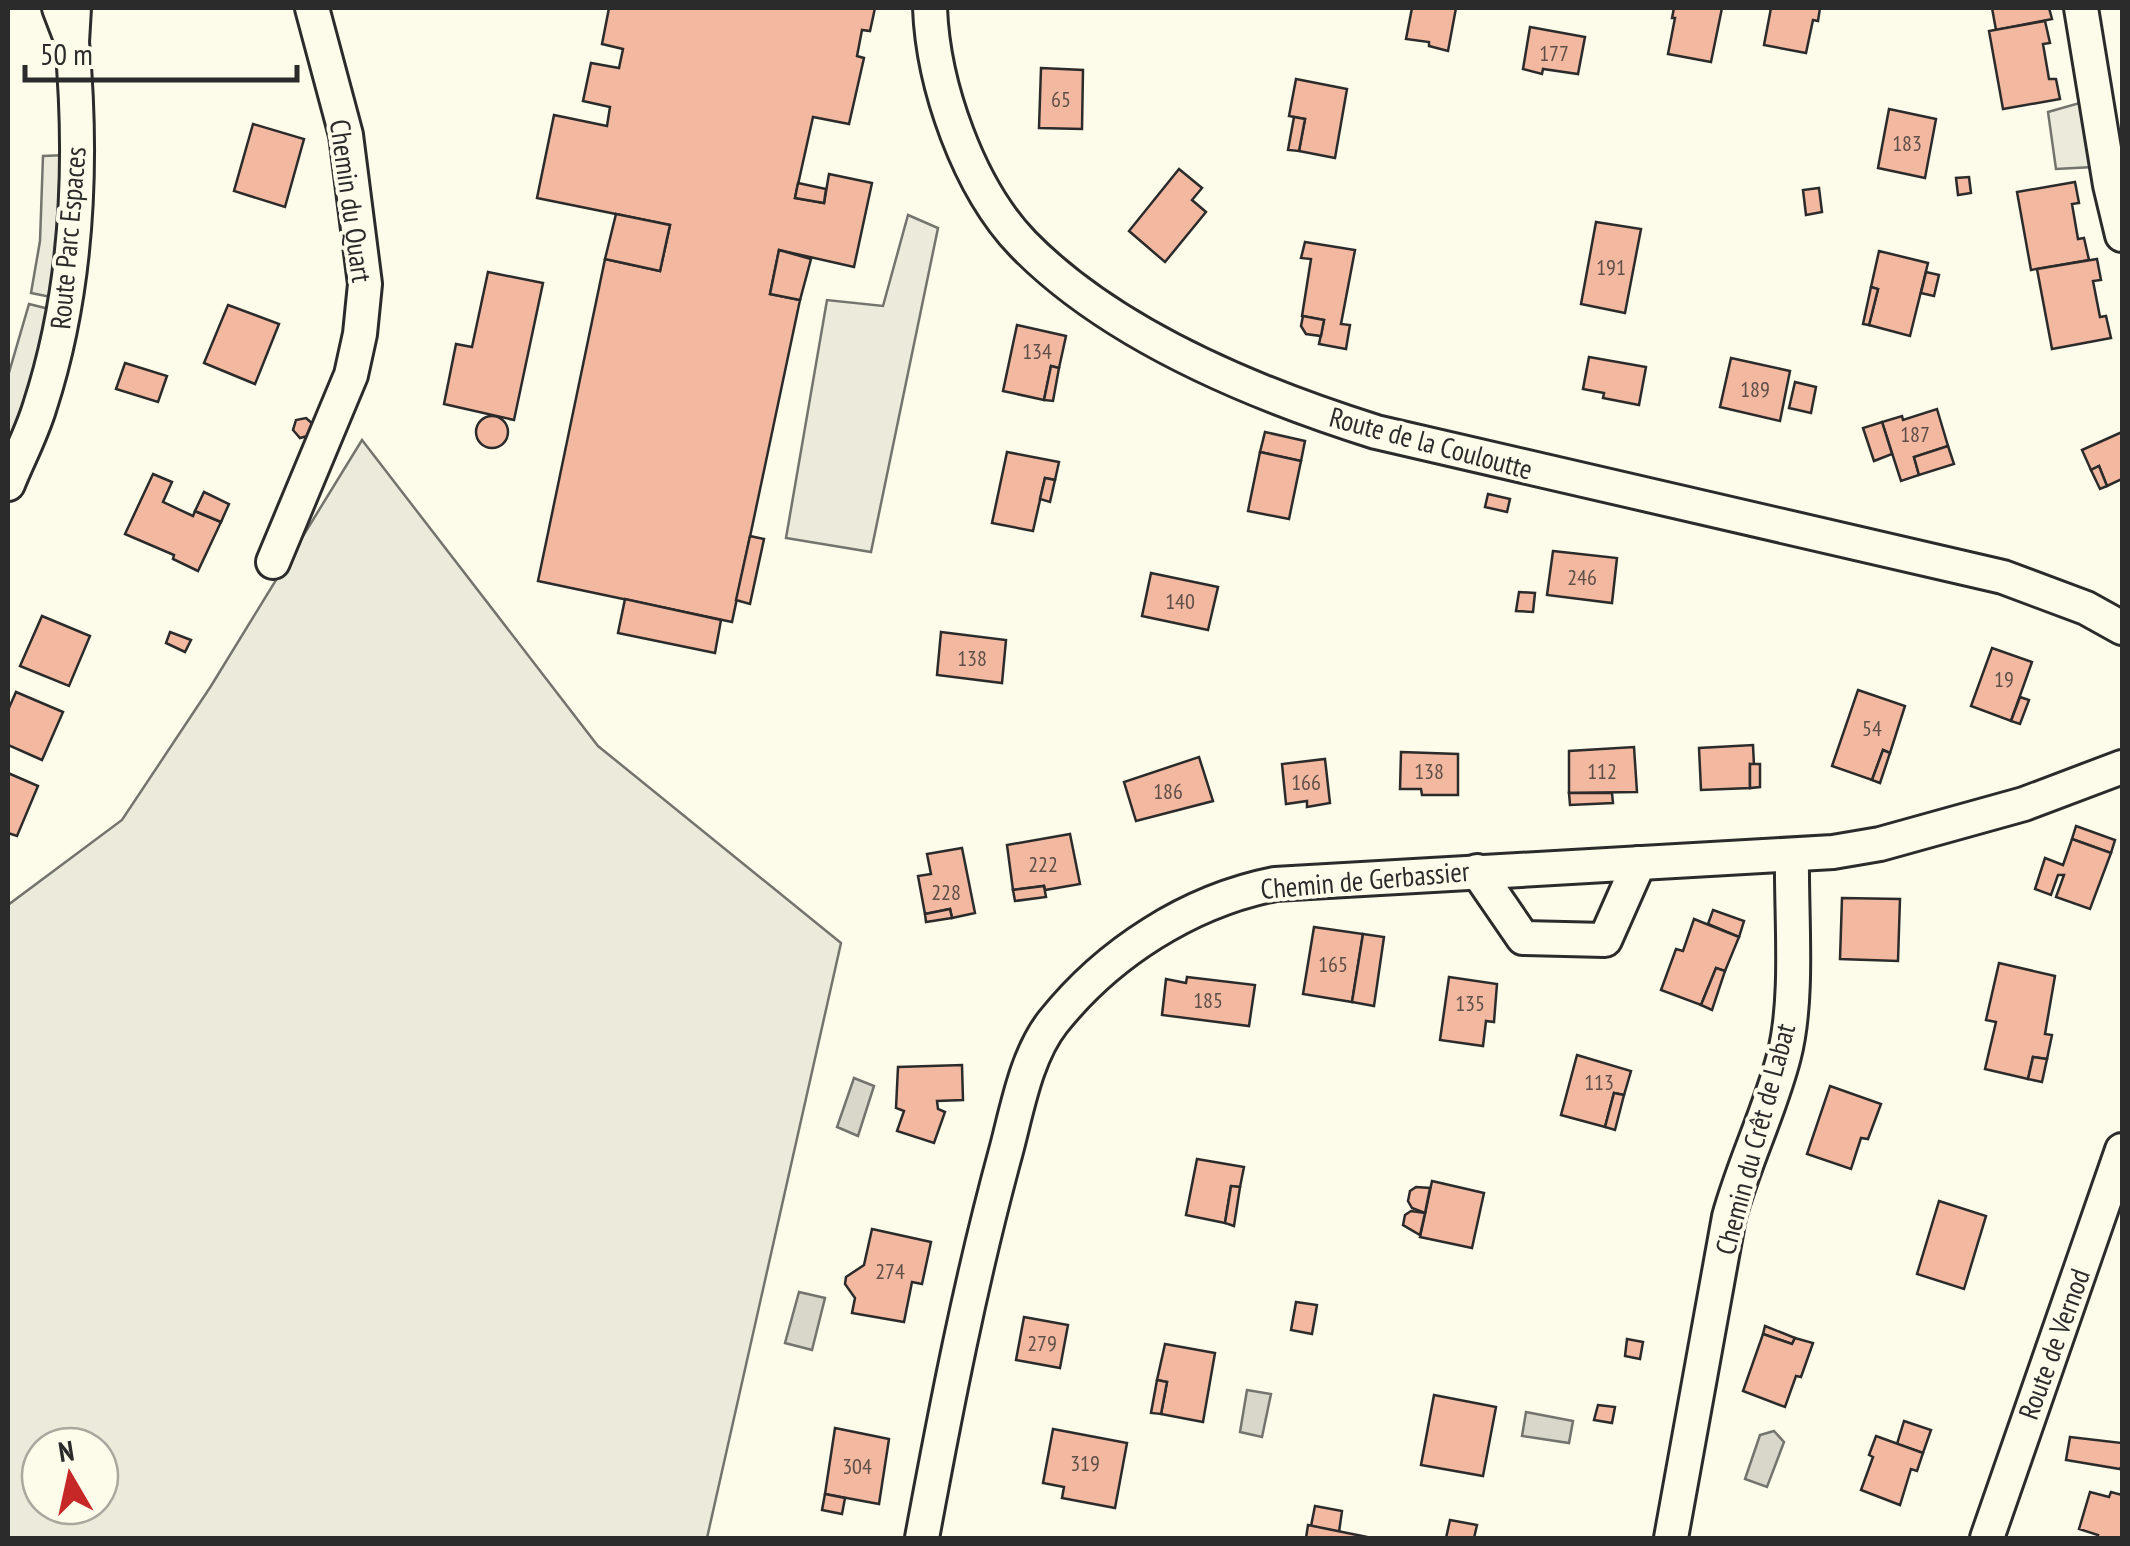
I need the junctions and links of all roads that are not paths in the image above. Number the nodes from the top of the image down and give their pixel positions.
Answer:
1 (59, 8) edge
2 (74, 8) edge
3 (312, 8) edge
4 (930, 8) edge
5 (2080, 8) edge
6 (72, 42) junction
7 (2122, 235) edge
8 (8, 484) edge
9 (273, 562) dead end
10 (2122, 628) edge
11 (2122, 767) edge
12 (1792, 854) junction
13 (1639, 863) junction
14 (1476, 871) junction
15 (2122, 1150) edge
16 (922, 1538) edge
17 (1671, 1538) edge
18 (1986, 1538) edge

1 - 6 street, Route Parc Espaces
2 - 6 street, Route Parc Espaces
3 - 9 street, Chemin du Quart
4 - 10 street, Route de la Couloutte
5 - 7 street
6 - 8 street, Route Parc Espaces
11 - 12 street, Chemin de Gerbassier
12 - 13 street, Chemin de Gerbassier
12 - 17 street, Chemin du Crêt de Labat
13 - 14 street, Chemin de Gerbassier
13 - 14 street
14 - 16 street, Chemin de Gerbassier
15 - 18 street, Route de Vernod

